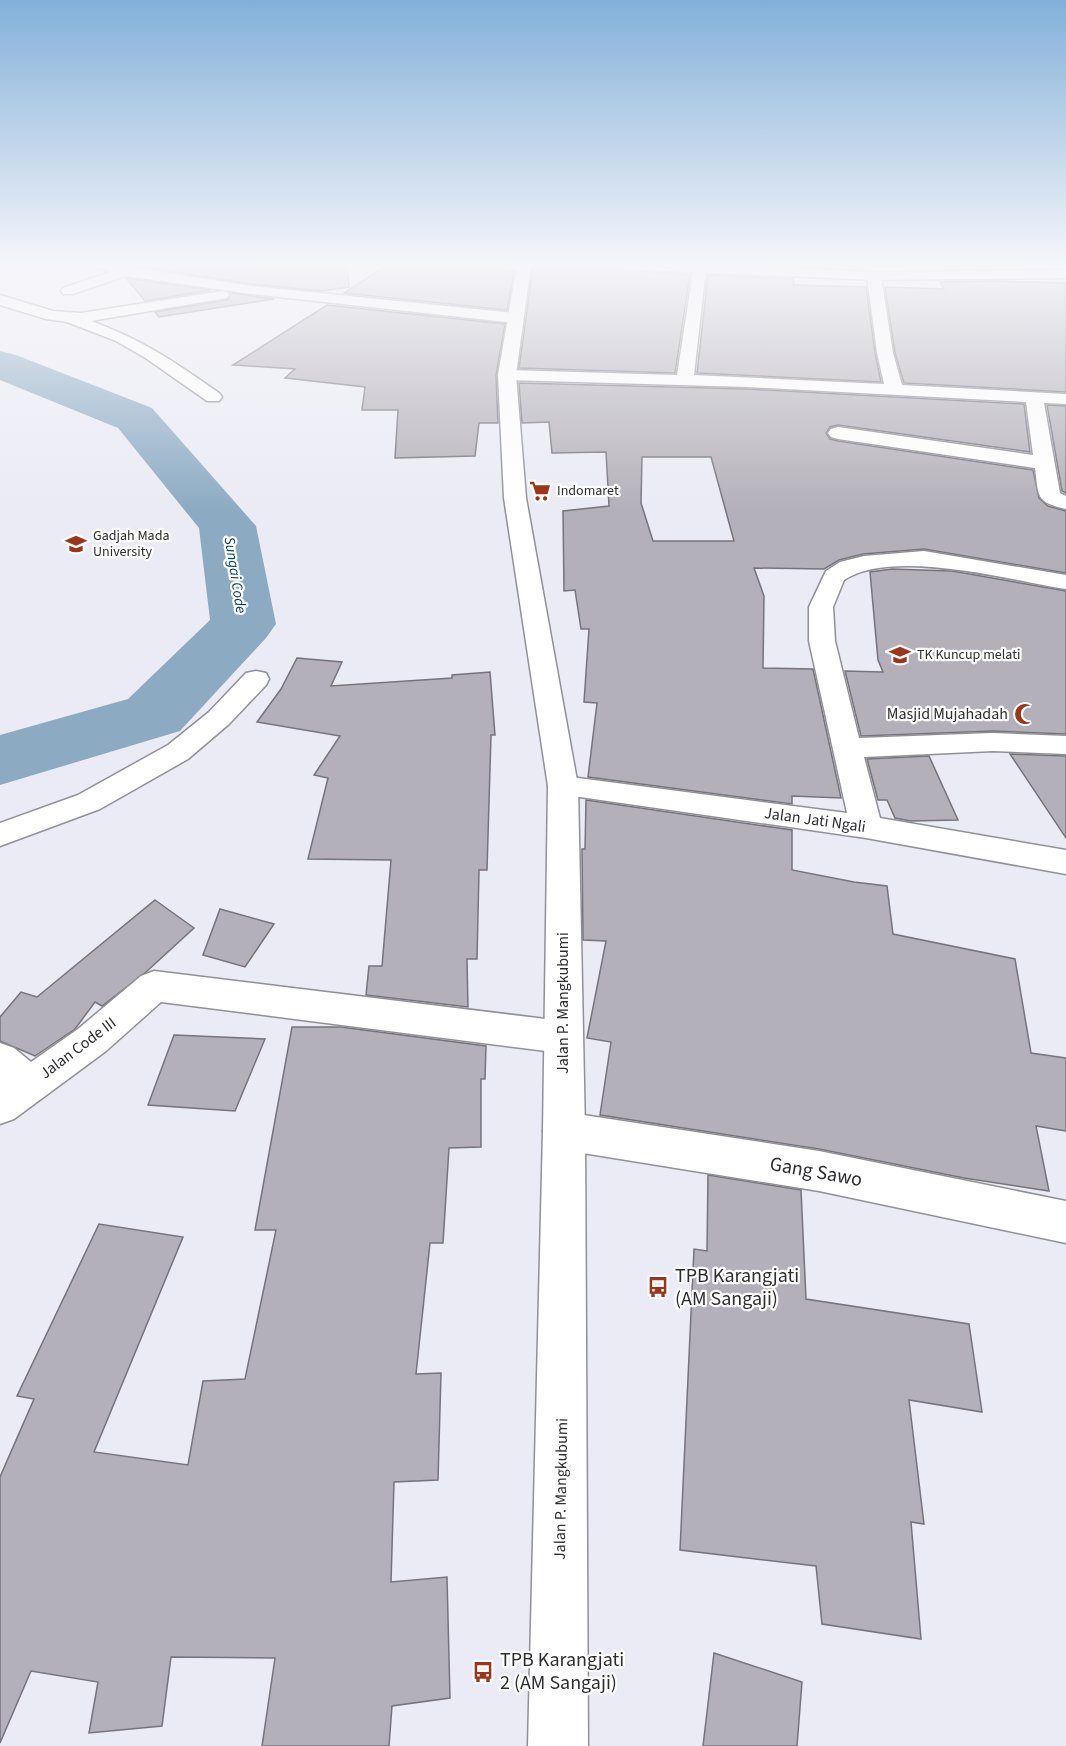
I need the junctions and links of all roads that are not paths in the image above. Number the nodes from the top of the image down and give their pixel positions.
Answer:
1 (137, 346) edge
2 (511, 346) edge
3 (689, 346) edge
4 (884, 346) edge
5 (507, 375) junction
6 (685, 380) junction
7 (894, 390) junction
8 (1034, 396) junction
9 (213, 397) dead end
10 (1066, 399) edge
11 (838, 433) dead end
12 (1044, 463) junction
13 (1066, 503) edge
14 (1066, 582) edge
15 (256, 678) dead end
16 (1066, 745) edge
17 (848, 748) junction
18 (563, 786) junction
19 (866, 826) junction
20 (0, 835) edge
21 (1066, 862) edge
22 (562, 1037) junction
23 (0, 1060) edge
24 (30, 1084) junction
25 (0, 1106) edge
26 (564, 1131) junction
27 (1066, 1222) edge
28 (558, 1746) edge

1 - 9 street
2 - 5 street, Jalan P. Mangkubumi
3 - 6 street
4 - 7 street
5 - 6 street
5 - 18 street, Jalan P. Mangkubumi
6 - 7 street
7 - 8 street
8 - 10 street
8 - 12 street
11 - 12 street
12 - 13 street
14 - 17 street
15 - 20 street
16 - 17 street
17 - 19 street
18 - 19 street, Jalan Jati Ngali
18 - 22 street, Jalan P. Mangkubumi
19 - 21 street, Jalan Jati Ngali
22 - 24 street, Jalan Code III
22 - 26 street, Jalan P. Mangkubumi
23 - 24 street
24 - 25 street, Jalan Code III
26 - 27 street, Gang Sawo
26 - 28 street, Jalan P. Mangkubumi

